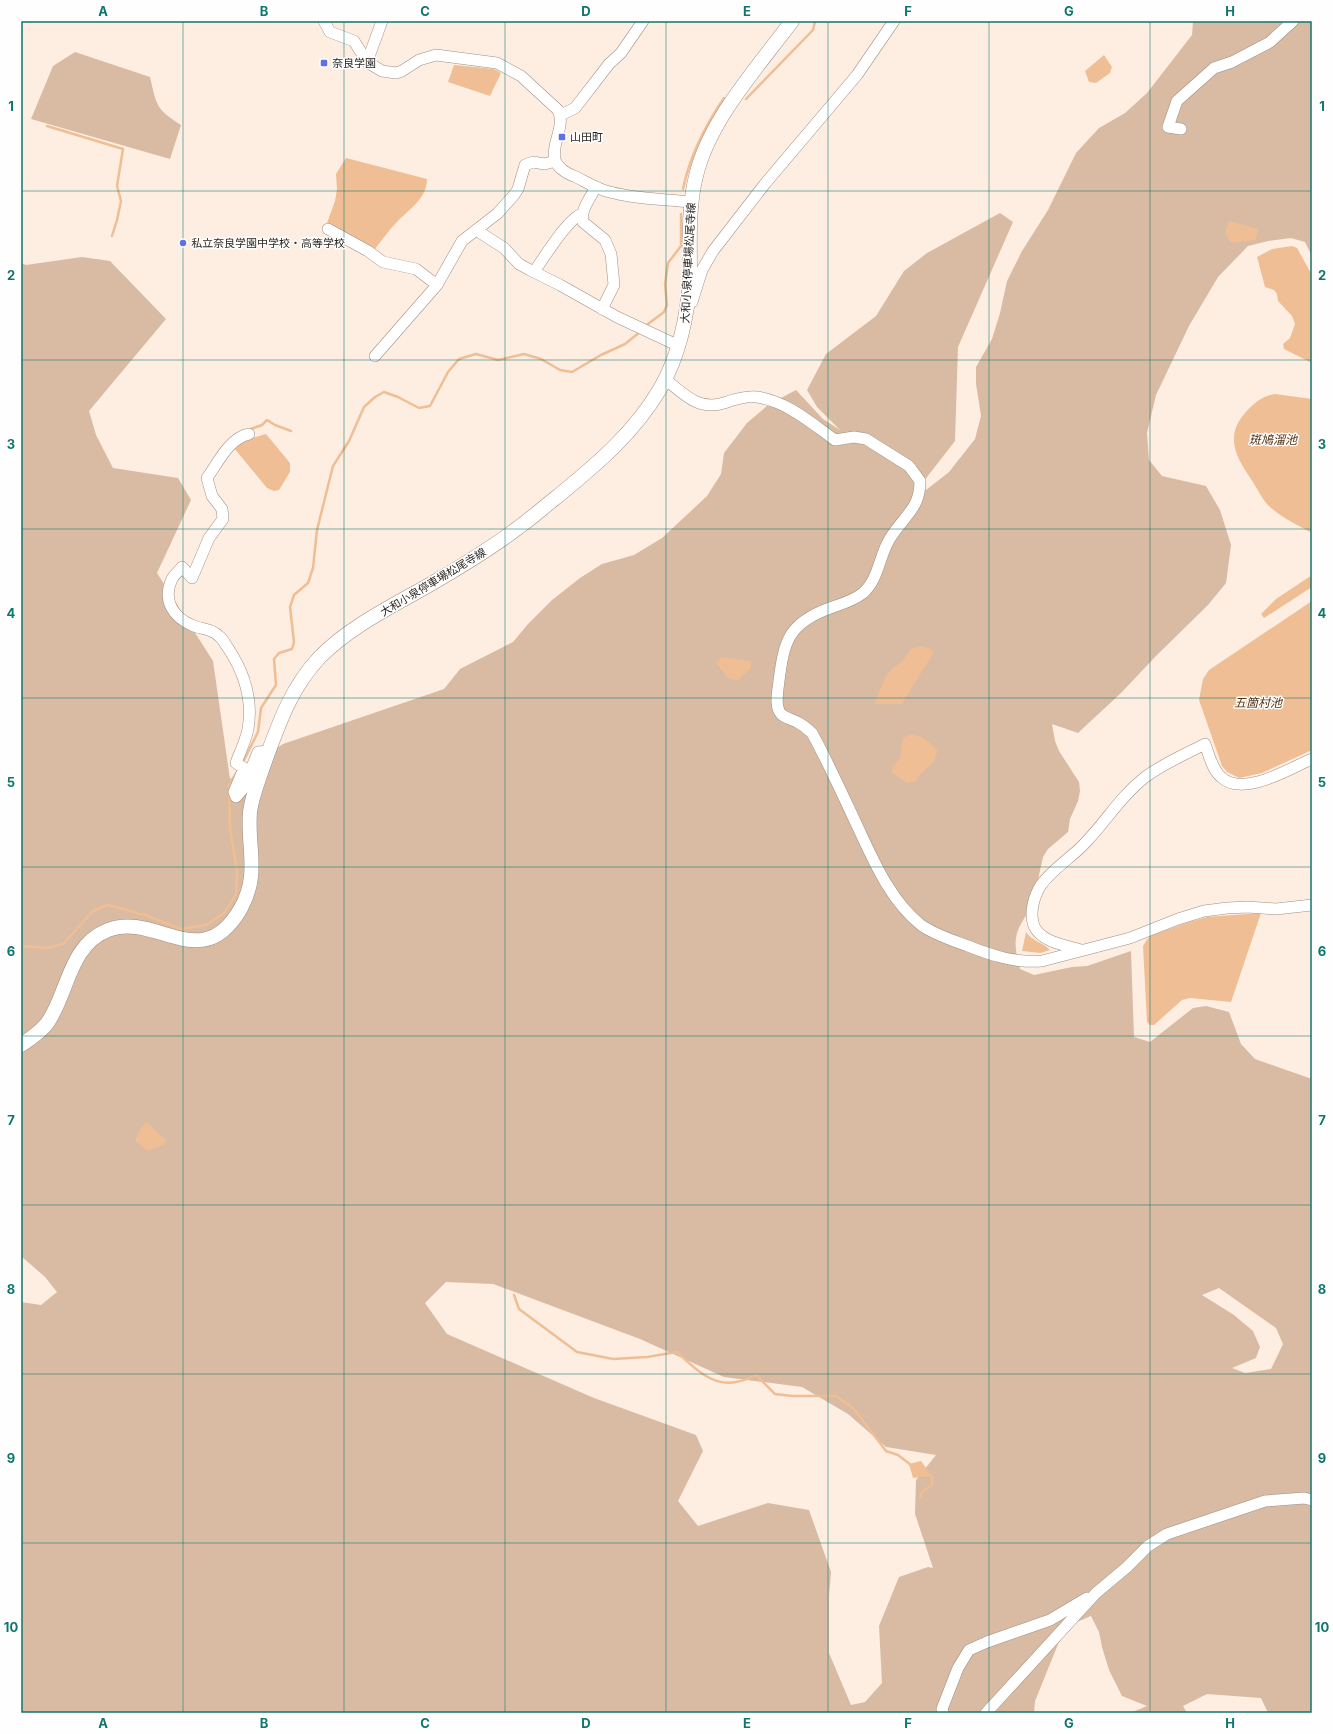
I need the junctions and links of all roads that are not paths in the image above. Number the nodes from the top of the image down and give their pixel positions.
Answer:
1 (324, 21) edge
2 (382, 21) edge
3 (644, 21) edge
4 (792, 21) edge
5 (894, 21) edge
6 (1293, 21) edge
7 (367, 62) junction
8 (561, 115) junction
9 (1181, 129) dead end
10 (555, 161) junction
11 (596, 187) junction
12 (691, 202) junction
13 (582, 214) junction
14 (328, 229) dead end
15 (476, 230) junction
16 (534, 272) junction
17 (437, 285) junction
18 (602, 309) junction
19 (686, 319) junction
20 (679, 346) junction
21 (375, 356) dead end
22 (665, 379) junction
23 (249, 434) dead end
24 (269, 751) junction
25 (1312, 759) edge
26 (1312, 905) edge
27 (1082, 950) junction
28 (21, 1045) edge
29 (1312, 1500) edge
30 (1096, 1593) junction
31 (943, 1713) edge
32 (986, 1713) edge

1 - 7 street
2 - 7 street
3 - 8 street
4 - 12 main road, 大和小泉停車場松尾寺線
5 - 19 street
6 - 9 street
7 - 8 street
8 - 10 street
10 - 11 street
10 - 15 street
11 - 12 street
11 - 13 street
12 - 19 main road, 大和小泉停車場松尾寺線
13 - 16 street
13 - 18 street
14 - 17 street
15 - 16 street
15 - 17 street
16 - 18 street
17 - 21 street
18 - 20 street
19 - 20 main road, 大和小泉停車場松尾寺線
20 - 22 main road, 大和小泉停車場松尾寺線
22 - 24 main road, 大和小泉停車場松尾寺線
22 - 27 street
23 - 24 street
24 - 28 main road, 大和小泉停車場松尾寺線
25 - 27 street
26 - 27 street
29 - 30 street
30 - 31 street
30 - 32 street

